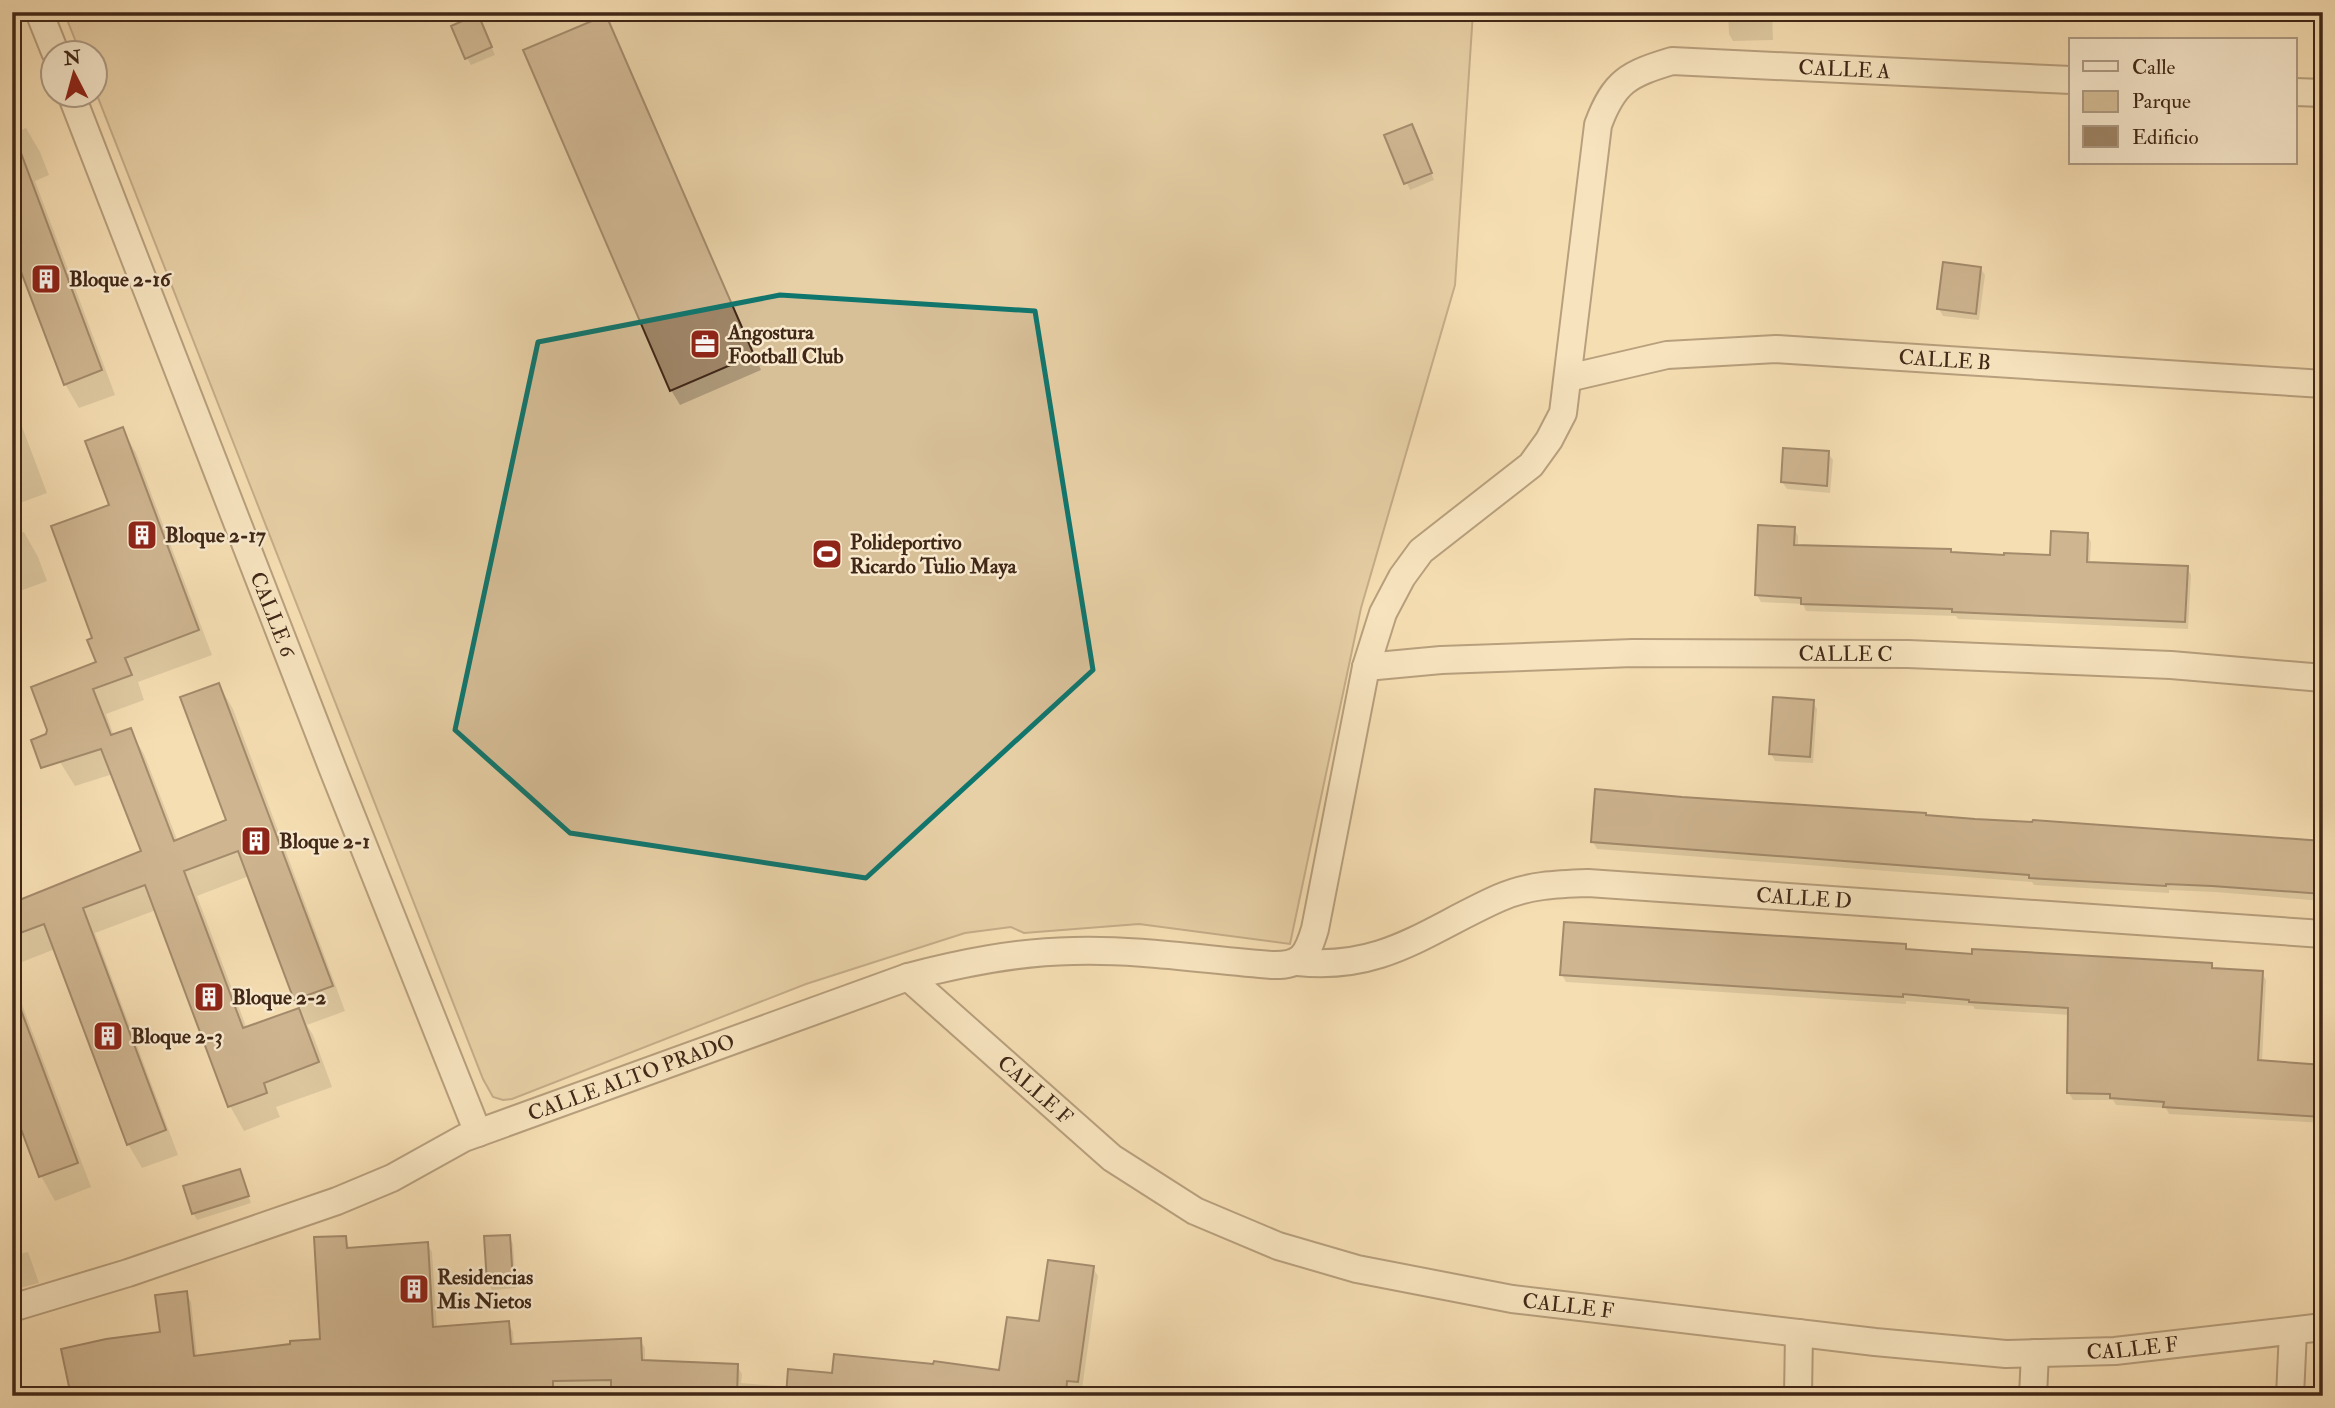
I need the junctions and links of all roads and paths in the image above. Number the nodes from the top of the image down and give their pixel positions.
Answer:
1 (39, 12) edge
2 (49, 38) edge
3 (2069, 80) edge
4 (2296, 92) edge
5 (2323, 93) edge
6 (76, 108) edge
7 (1568, 378) junction
8 (2323, 384) edge
9 (1366, 667) junction
10 (2323, 678) edge
11 (2323, 934) edge
12 (1298, 962) junction
13 (1272, 965) joint
14 (908, 977) junction
15 (478, 1133) junction
16 (12, 1308) edge
17 (2323, 1327) edge
18 (2293, 1331) junction
19 (1800, 1333) junction
20 (2035, 1353) junction
21 (1798, 1396) edge
22 (2033, 1396) edge
23 (2290, 1396) edge

1 - 2 street
3 - 7 street, CALLE A
4 - 5 street
6 - 15 street, CALLE 6
7 - 8 street, CALLE B
7 - 9 street
9 - 10 street, CALLE C
9 - 12 street
11 - 12 street, CALLE D
12 - 13 street, CALLE D
13 - 14 street, CALLE ALTO PRADO
14 - 15 street, CALLE ALTO PRADO
14 - 19 street, CALLE F
15 - 16 street, CALLE ALTO PRADO
17 - 18 street, CALLE F
18 - 20 street, CALLE F
18 - 23 street
19 - 20 street, CALLE F
19 - 21 street
20 - 22 street

